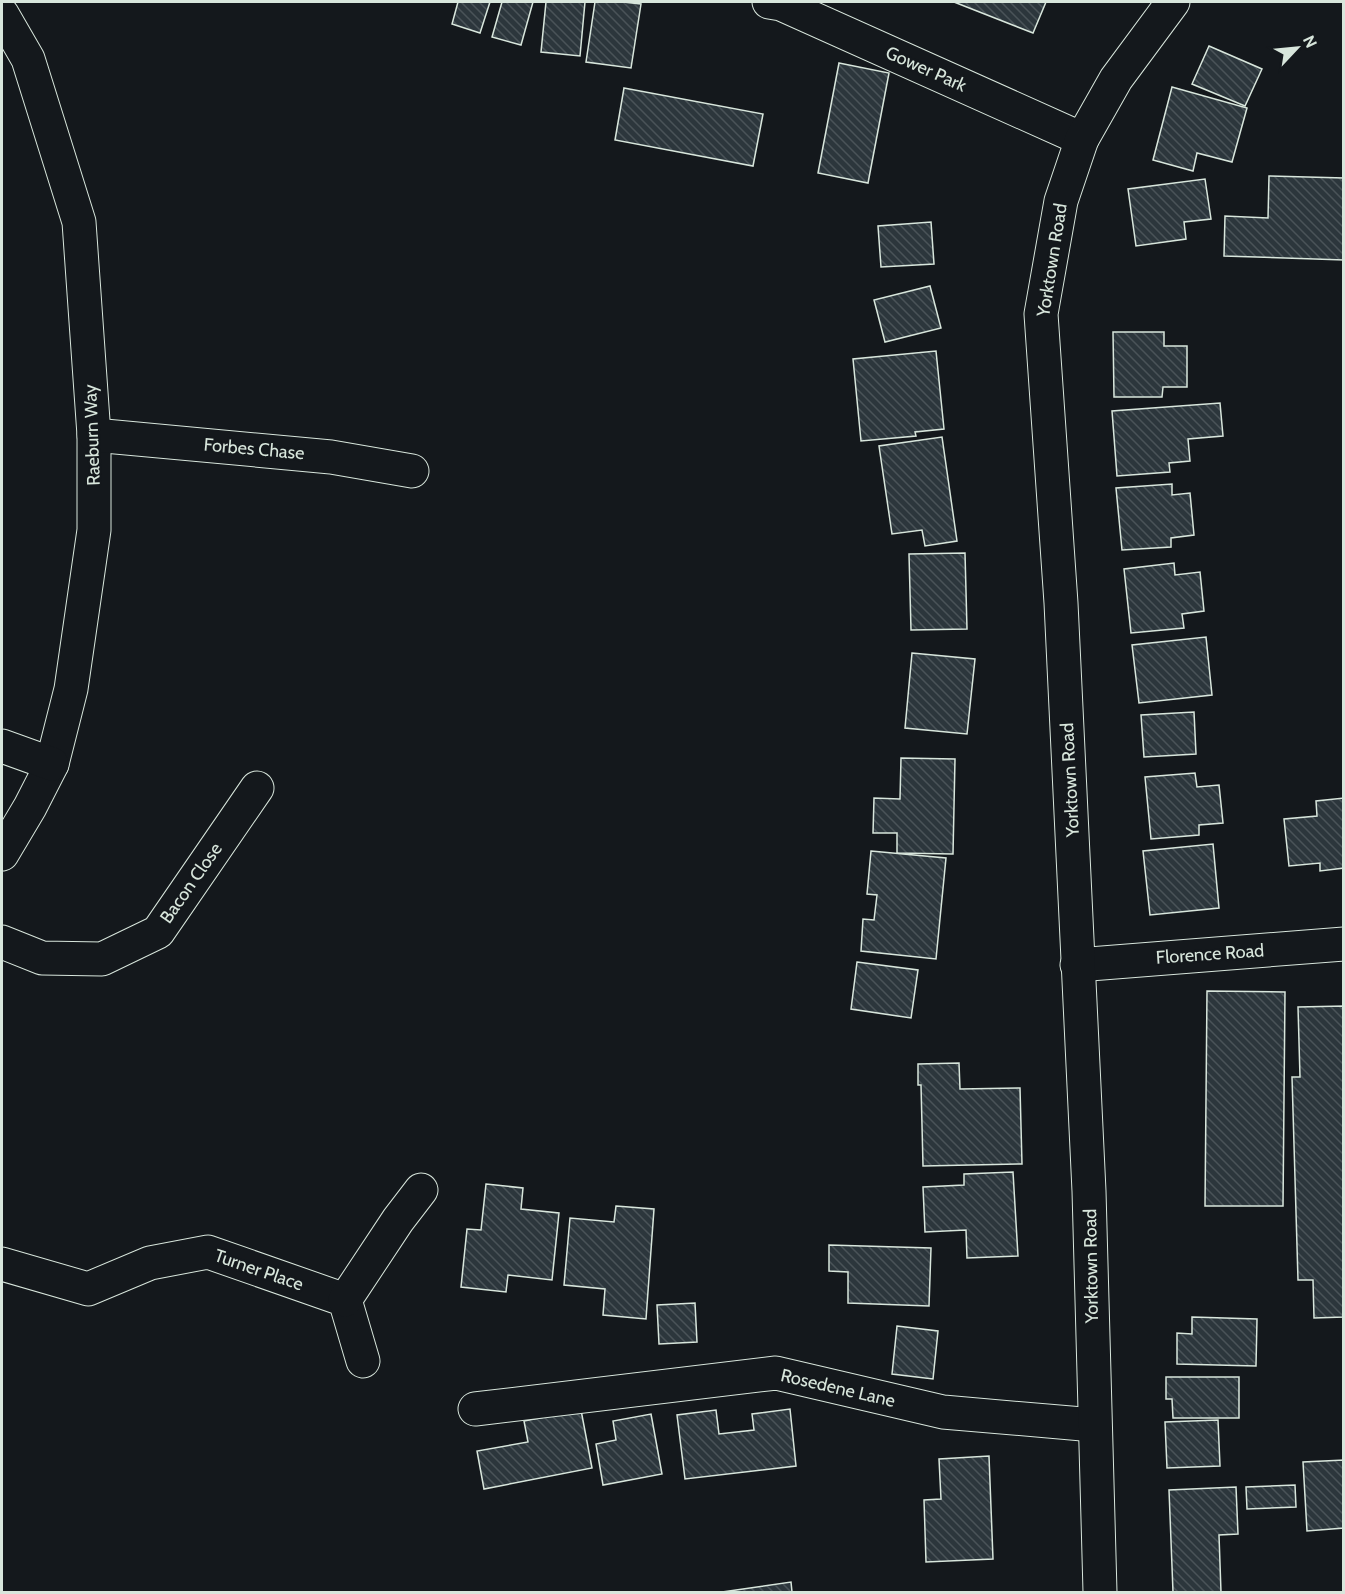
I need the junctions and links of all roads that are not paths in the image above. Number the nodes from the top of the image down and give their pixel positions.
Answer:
1 (769, 2) edge
2 (1173, 2) edge
3 (2, 14) edge
4 (1082, 139) junction
5 (94, 435) junction
6 (412, 471) dead end
7 (2, 746) edge
8 (52, 764) junction
9 (257, 788) dead end
10 (2, 854) edge
11 (2, 942) edge
12 (1344, 944) edge
13 (1077, 964) junction
14 (421, 1190) dead end
15 (2, 1264) edge
16 (345, 1300) junction
17 (363, 1361) dead end
18 (475, 1409) dead end
19 (1094, 1425) junction
20 (1100, 1593) edge

1 - 4 street, Gower Park
2 - 4 street, Yorktown Road
3 - 5 street, Raeburn Way
4 - 13 street, Yorktown Road
5 - 6 street, Forbes Chase
5 - 8 street, Raeburn Way
7 - 8 street
8 - 10 street, Raeburn Way
9 - 11 street, Bacon Close
12 - 13 street, Florence Road
13 - 19 street, Yorktown Road
14 - 16 street
15 - 16 street, Turner Place
16 - 17 street
18 - 19 street, Rosedene Lane
19 - 20 street, Yorktown Road

